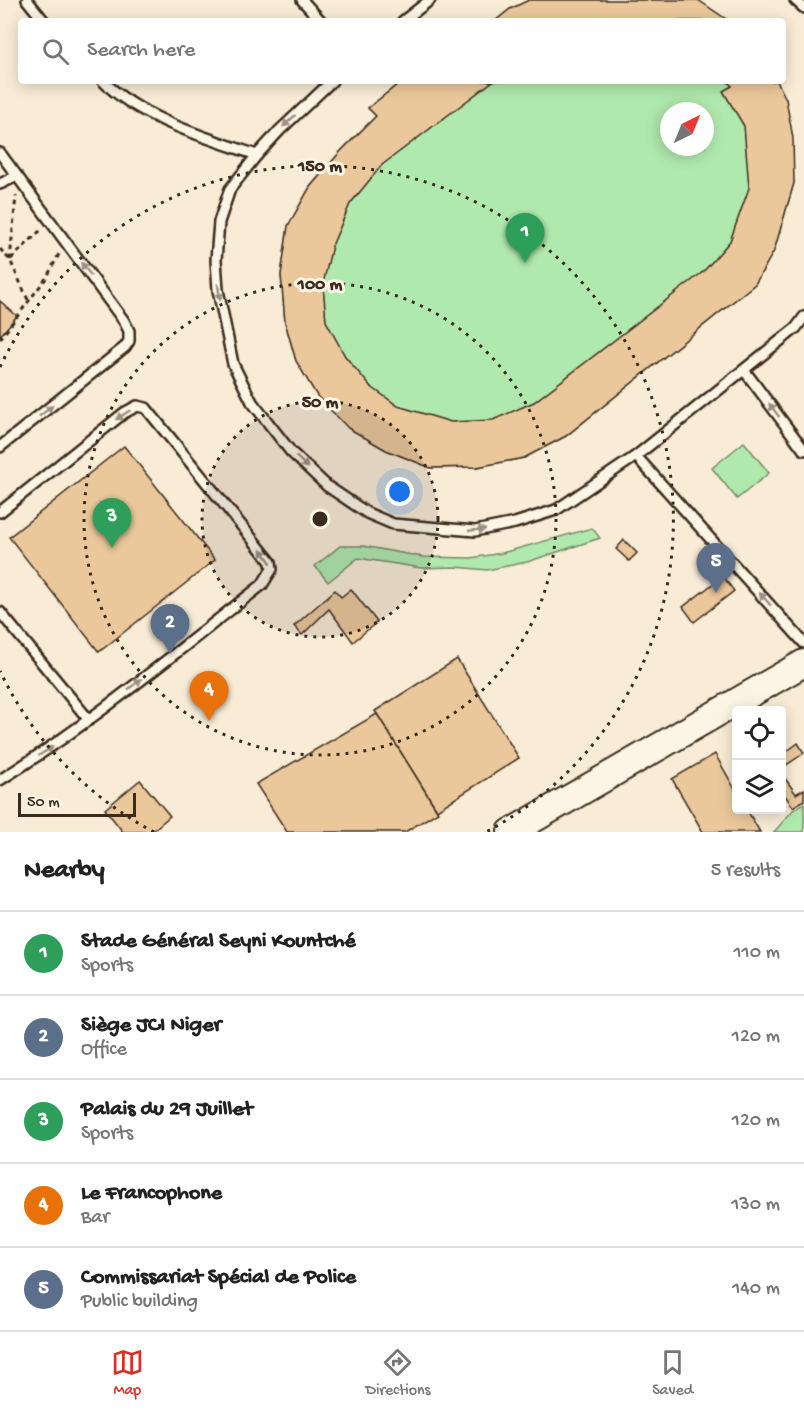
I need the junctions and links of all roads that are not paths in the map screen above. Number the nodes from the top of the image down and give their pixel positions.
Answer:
1 (27, 0) edge
2 (303, 0) edge
3 (430, 0) edge
4 (795, 0) edge
5 (418, 3) edge
6 (804, 8) edge
7 (42, 18) edge
8 (318, 18) edge
9 (406, 18) edge
10 (107, 84) edge
11 (329, 84) edge
12 (0, 153) edge
13 (257, 154) junction
14 (17, 176) junction
15 (0, 184) edge
16 (804, 317) edge
17 (744, 370) junction
18 (0, 447) edge
19 (804, 450) edge
20 (636, 456) junction
21 (0, 512) edge
22 (0, 612) edge
23 (804, 643) edge
24 (804, 663) edge
25 (89, 720) junction
26 (0, 780) edge
27 (511, 832) edge

1 - 7 lane
2 - 8 lane
3 - 5 lane
4 - 6 lane
5 - 9 lane
10 - 13 lane
11 -> 13 lane
12 - 14 lane
13 -> 20 lane
14 - 15 lane
18 -> 14 lane
16 - 17 lane
19 -> 17 lane
17 - 20 lane
23 -> 20 lane
25 -> 21 lane
22 - 25 lane
24 - 27 street
26 -> 25 lane

